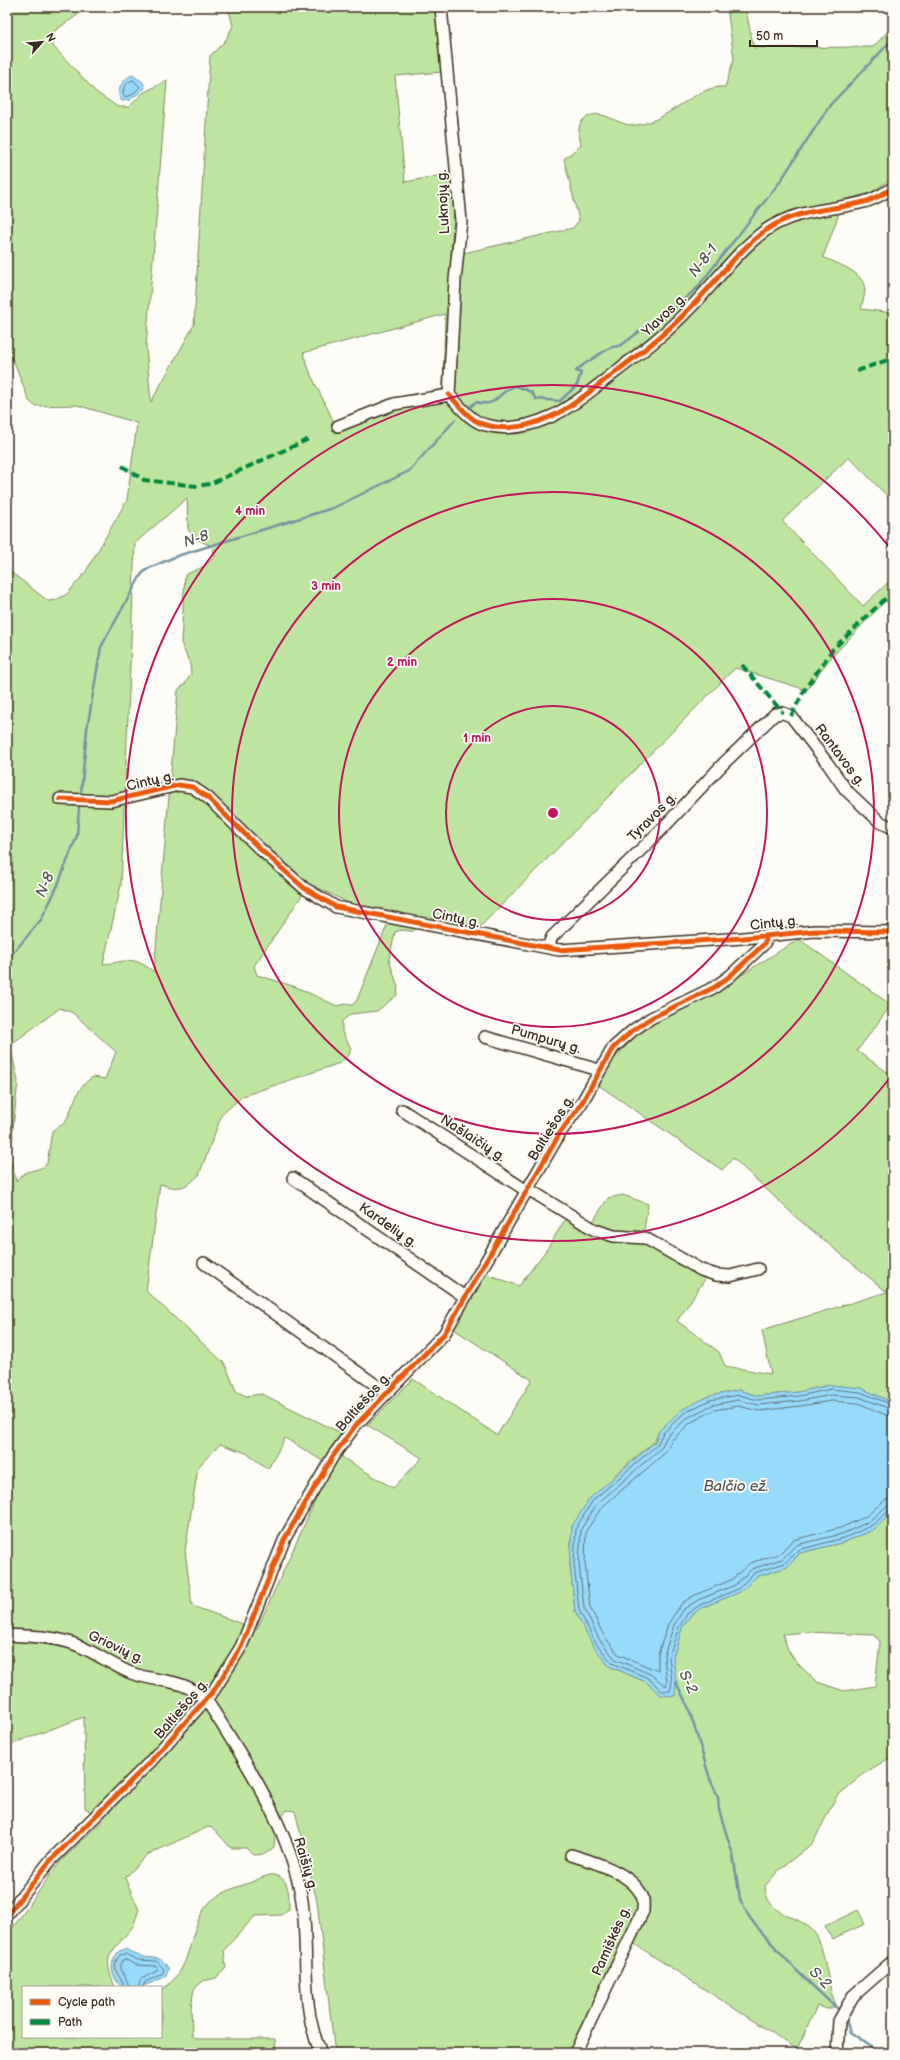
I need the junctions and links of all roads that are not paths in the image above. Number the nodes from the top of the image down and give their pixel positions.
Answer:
1 (441, 7) edge
2 (893, 188) edge
3 (449, 395) junction
4 (338, 426) dead end
5 (783, 712) joint
6 (60, 799) dead end
7 (893, 828) edge
8 (893, 932) edge
9 (766, 936) junction
10 (548, 947) junction
11 (485, 1037) dead end
12 (599, 1070) junction
13 (402, 1110) dead end
14 (293, 1178) dead end
15 (528, 1190) junction
16 (204, 1263) dead end
17 (758, 1269) dead end
18 (466, 1298) junction
19 (387, 1393) junction
20 (7, 1635) edge
21 (207, 1701) junction
22 (571, 1855) dead end
23 (7, 1915) edge
24 (893, 1961) edge
25 (321, 2053) edge
26 (575, 2053) edge
27 (837, 2053) edge

1 - 3 street, Luknojų g.
2 - 3 street, Ylavos g.
3 - 4 street
5 - 7 street, Rantavos g.
5 - 10 street, Tyravos g.
6 - 10 street, Cintų g.
8 - 9 street, Cintų g.
9 - 10 street, Cintų g.
9 - 12 street, Baltiešos g.
11 - 12 street, Pumpurų g.
12 - 15 street, Baltiešos g.
13 - 15 street, Našlaičių g.
14 - 18 street, Kardelių g.
15 - 17 street, Našlaičių g.
15 - 18 street, Baltiešos g.
16 - 19 street, Baltiešos g.
18 - 19 street, Baltiešos g.
19 - 21 street, Baltiešos g.
20 - 21 street, Griovių g.
21 - 23 street, Baltiešos g.
21 - 25 street, Raišių g.
22 - 26 street, Pamiškės g.
24 - 27 street

